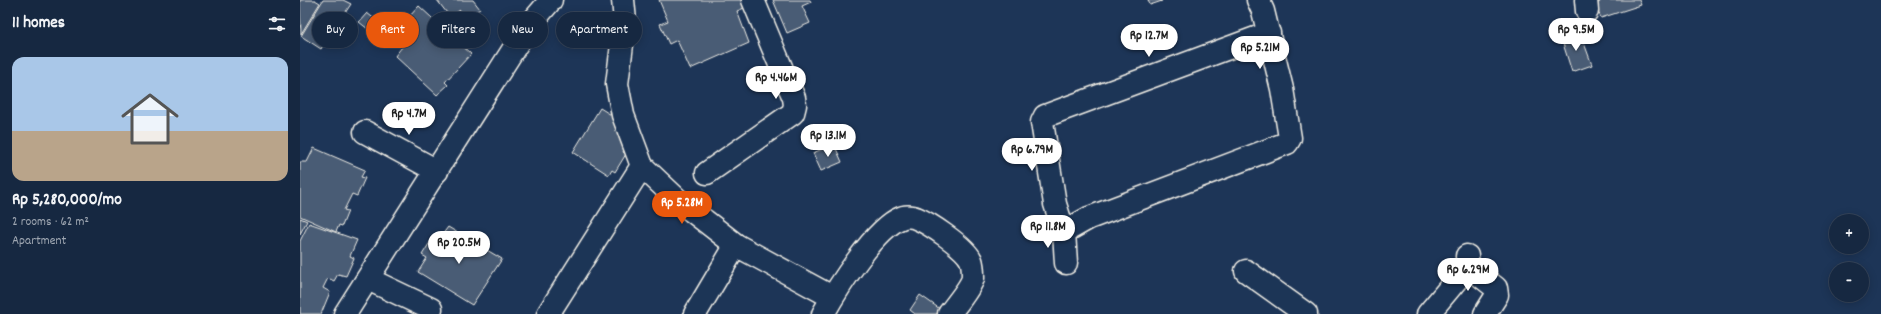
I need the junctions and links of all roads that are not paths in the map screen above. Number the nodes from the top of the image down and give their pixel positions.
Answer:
1 (551, 0) edge
2 (624, 0) edge
3 (753, 0) edge
4 (1258, 0) edge
5 (1269, 33) junction
6 (365, 132) dead end
7 (642, 166) junction
8 (437, 170) junction
9 (707, 173) dead end
10 (1064, 232) junction
11 (736, 245) junction
12 (1066, 263) dead end
13 (1246, 271) dead end
14 (368, 279) junction
15 (827, 306) edge
16 (431, 309) dead end
17 (345, 314) edge
18 (548, 314) edge
19 (695, 314) edge
20 (949, 314) edge
21 (1306, 314) edge
22 (1428, 314) edge
23 (1485, 314) edge

1 - 8 street
2 - 7 street
3 - 9 street
4 - 5 street
5 - 10 street
5 - 10 street
6 - 8 street
7 - 11 street
7 - 18 street
8 - 14 street
10 - 12 street
11 - 15 street
11 - 19 street
13 - 21 street
14 - 16 street
14 - 17 street
15 - 20 street
22 - 23 street

